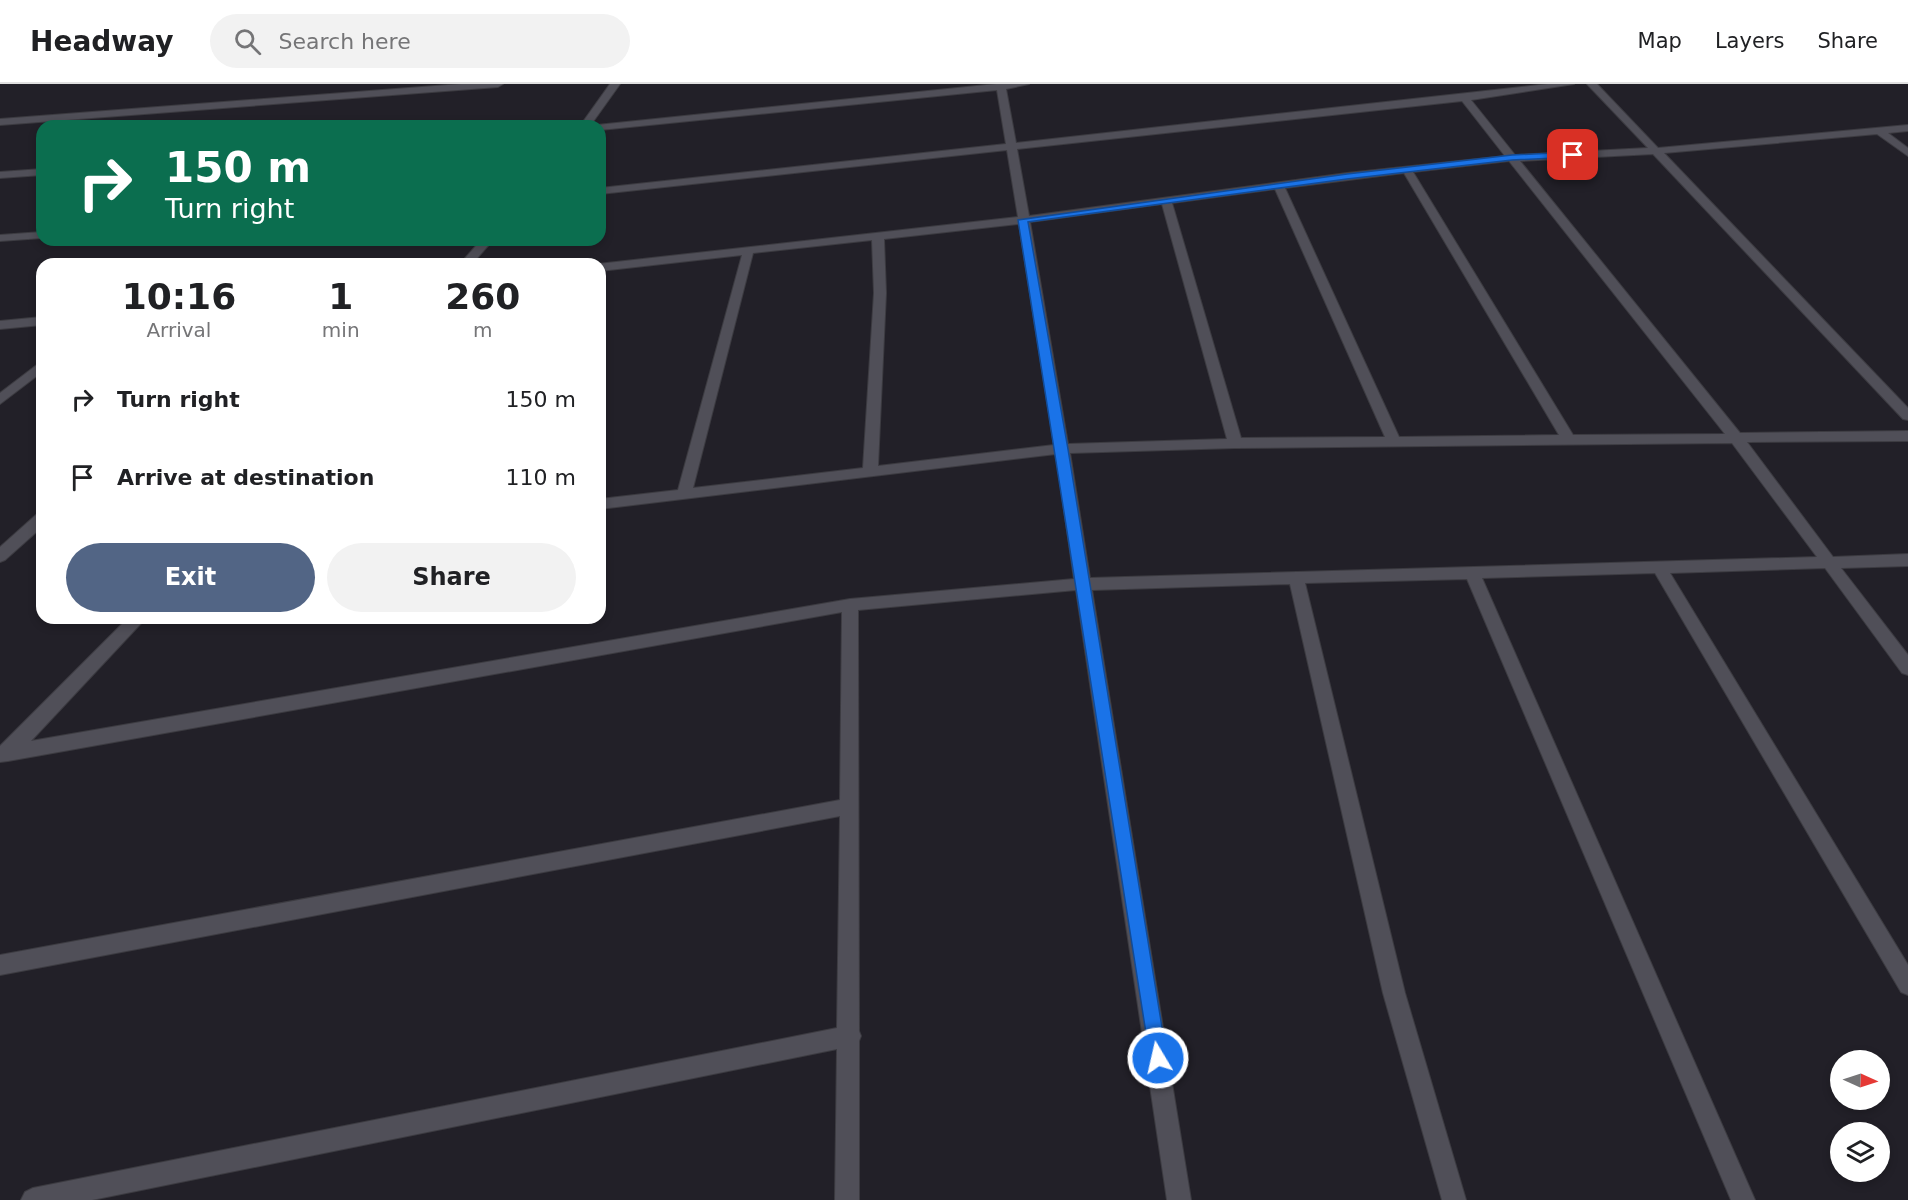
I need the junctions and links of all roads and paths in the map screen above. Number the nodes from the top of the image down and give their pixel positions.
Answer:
1 (498, 84) edge
2 (615, 84) edge
3 (1024, 84) edge
4 (1569, 84) edge
5 (1592, 84) edge
6 (1001, 85) edge
7 (1464, 98) junction
8 (589, 120) edge
9 (0, 122) edge
10 (606, 126) edge
11 (1908, 128) edge
12 (1880, 131) junction
13 (1011, 148) junction
14 (1656, 151) junction
15 (1908, 153) edge
16 (1512, 158) junction
17 (1407, 170) junction
18 (36, 173) edge
19 (0, 176) edge
20 (1279, 186) junction
21 (606, 190) edge
22 (1166, 201) junction
23 (1023, 220) junction
24 (36, 235) edge
25 (878, 237) junction
26 (0, 238) edge
27 (482, 246) edge
28 (748, 252) junction
29 (471, 258) edge
30 (606, 266) edge
31 (36, 322) edge
32 (0, 325) edge
33 (36, 370) edge
34 (0, 400) edge
35 (1908, 416) edge
36 (1908, 436) edge
37 (1736, 438) junction
38 (1569, 440) junction
39 (1394, 441) junction
40 (1235, 443) junction
41 (1062, 449) junction
42 (870, 473) junction
43 (684, 494) junction
44 (606, 503) edge
45 (36, 523) edge
46 (0, 556) edge
47 (1908, 560) edge
48 (1829, 562) junction
49 (1659, 567) junction
50 (1472, 572) junction
51 (1296, 577) junction
52 (1082, 584) junction
53 (850, 605) junction
54 (132, 624) edge
55 (1908, 668) edge
56 (3, 756) edge
57 (851, 807) junction
58 (0, 965) edge
59 (1908, 985) edge
60 (850, 1036) junction
61 (33, 1200) edge
62 (847, 1200) edge
63 (1179, 1200) edge
64 (1454, 1200) edge
65 (1743, 1200) edge

1 - 9 street
2 - 8 street
3 - 6 street
4 - 7 street
5 - 14 street
6 - 10 street
6 - 13 street
7 - 13 street
7 - 16 street
11 - 12 street
12 - 14 street
12 - 15 street
13 - 21 street
13 - 23 street
14 - 16 street
14 - 35 street
16 - 17 street
16 - 37 street
17 - 20 street
17 - 38 street
18 - 19 street
20 - 22 street
20 - 39 street
22 - 23 street
22 - 40 street
23 - 25 street
23 - 41 street
24 - 26 street
25 - 28 street
25 - 42 street
27 - 29 street
28 - 30 street
28 - 43 street
31 - 32 street
33 - 34 street
36 - 37 street
37 - 38 street
37 - 48 street
38 - 39 street
39 - 40 street
40 - 41 street
41 - 42 street
41 - 52 street
42 - 43 street
43 - 44 street
45 - 46 street
47 - 48 street
48 - 49 street
48 - 55 street
49 - 50 street
49 - 59 street
50 - 51 street
50 - 65 street
51 - 52 street
51 - 64 street
52 - 53 street
52 - 63 street
53 - 56 street
53 - 57 street
54 - 56 street
57 - 58 street
57 - 60 street
60 - 61 street
60 - 62 street

